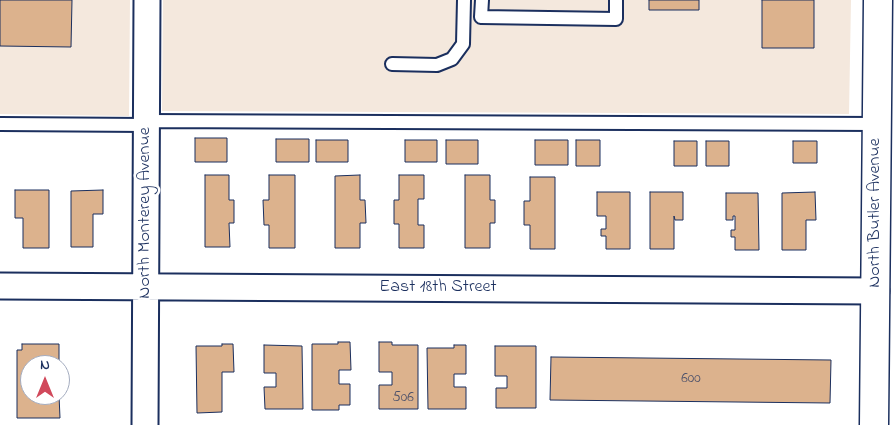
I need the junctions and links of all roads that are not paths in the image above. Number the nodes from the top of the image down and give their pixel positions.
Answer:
1 (147, 0) edge
2 (464, 0) edge
3 (482, 0) edge
4 (616, 0) edge
5 (878, 0) edge
6 (392, 64) dead end
7 (146, 123) junction
8 (0, 124) edge
9 (877, 124) junction
10 (0, 286) edge
11 (146, 287) junction
12 (876, 291) junction
13 (144, 425) edge
14 (874, 425) edge

1 - 7 street, North Monterey Avenue
2 - 6 lane
3 - 4 lane
5 - 9 main road, North Butler Avenue
7 - 8 lane
7 - 9 lane
7 - 11 street, North Monterey Avenue
9 - 12 main road, North Butler Avenue
10 - 11 street, East 18th Street
11 - 12 street, East 18th Street
11 - 13 street, North Monterey Avenue
12 - 14 main road, North Butler Avenue

